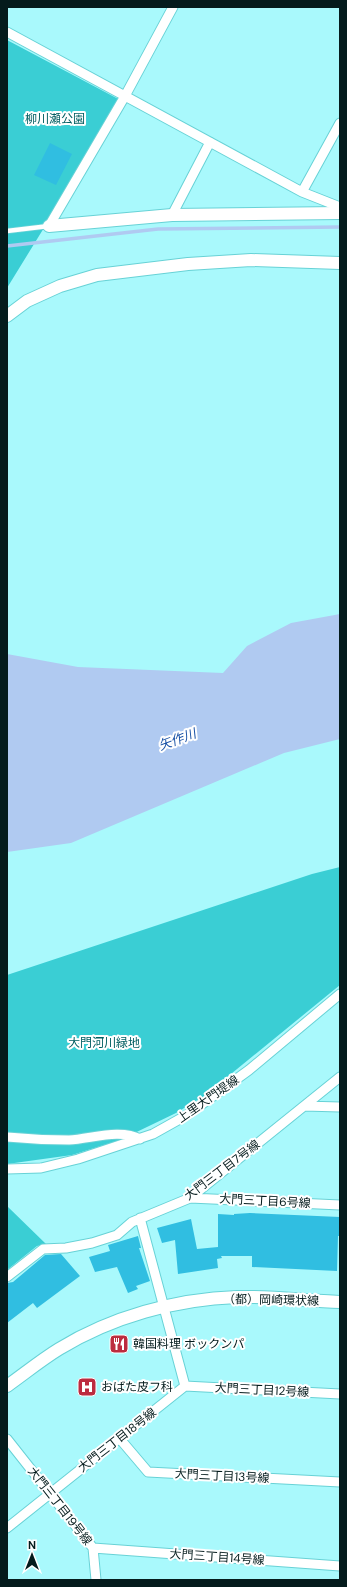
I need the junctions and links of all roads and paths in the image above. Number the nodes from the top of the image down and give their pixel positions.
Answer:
1 (173, 7) edge
2 (7, 32) edge
3 (125, 96) junction
4 (340, 123) edge
5 (210, 142) junction
6 (302, 192) junction
7 (340, 206) edge
8 (340, 212) edge
9 (172, 215) junction
10 (48, 226) junction
11 (7, 231) edge
12 (340, 263) edge
13 (7, 316) edge
14 (340, 994) edge
15 (340, 1077) edge
16 (304, 1106) junction
17 (340, 1107) edge
18 (7, 1137) edge
19 (140, 1139) junction
20 (7, 1169) edge
21 (190, 1198) junction
22 (340, 1205) edge
23 (140, 1218) junction
24 (7, 1278) edge
25 (340, 1302) edge
26 (165, 1307) junction
27 (7, 1386) edge
28 (185, 1386) junction
29 (340, 1394) edge
30 (7, 1439) edge
31 (120, 1439) junction
32 (340, 1482) edge
33 (50, 1493) junction
34 (7, 1528) edge
35 (94, 1548) junction
36 (340, 1566) edge
37 (96, 1580) edge

1 - 3 street
2 - 3 street
3 - 5 street
3 - 10 street
4 - 6 street
5 - 6 street
5 - 9 street
6 - 7 street
8 - 9 street
9 - 10 street
10 - 11 lane
12 - 13 street
14 - 19 street, 上里大門堤線
15 - 16 street, 大門三丁目7号線
16 - 17 street
16 - 21 street, 大門三丁目7号線
18 - 19 street
19 - 20 street, 上里大門堤線
21 - 22 street, 大門三丁目6号線
21 - 23 street, 大門三丁目7号線
23 - 24 street, 大門三丁目7号線
23 - 26 street
25 - 26 street, （都）岡崎環状線
26 - 27 street, （都）岡崎環状線
26 - 28 street
28 - 29 street, 大門三丁目12号線
28 - 31 street, 大門三丁目18号線
30 - 33 street, 大門三丁目19号線
31 - 32 street, 大門三丁目13号線
31 - 33 street, 大門三丁目18号線
33 - 34 street, 大門三丁目18号線
33 - 35 street, 大門三丁目19号線
35 - 36 street, 大門三丁目14号線
35 - 37 street, 大門三丁目19号線

